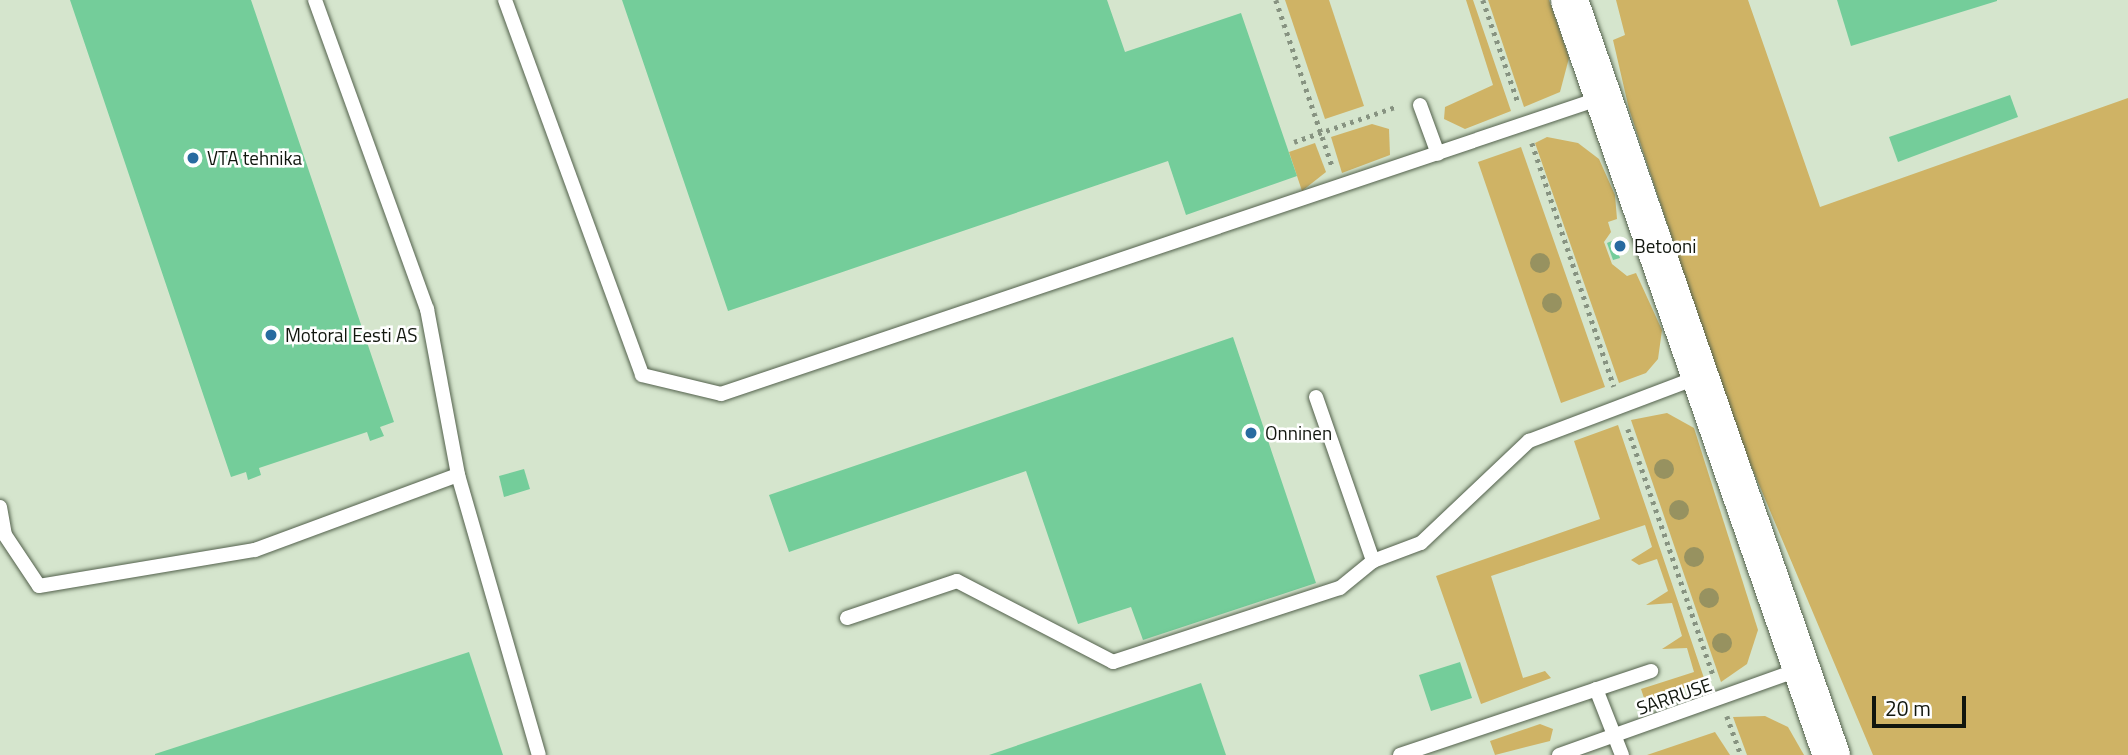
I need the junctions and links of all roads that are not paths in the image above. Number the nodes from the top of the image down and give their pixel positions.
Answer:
1 (315, 0) edge
2 (505, 0) edge
3 (1569, 0) edge
4 (1601, 98) junction
5 (1413, 104) road end
6 (1438, 154) junction
7 (1696, 378) junction
8 (1316, 397) dead end
9 (458, 475) junction
10 (0, 507) edge
11 (1373, 561) junction
12 (847, 618) dead end
13 (1800, 669) junction
14 (1651, 671) dead end
15 (1596, 689) junction
16 (1616, 736) junction
17 (1431, 750) edge
18 (539, 755) edge
19 (1400, 755) edge
20 (1559, 755) edge
21 (1622, 755) edge
22 (1831, 755) edge

1 - 9 lane
2 - 6 lane
3 - 4 street
4 - 6 lane
4 - 7 street
5 - 6 lane
7 - 11 lane
7 - 13 street
8 - 11 lane
9 - 10 lane
9 - 18 lane
11 - 12 lane
13 - 16 lane, SARRUSE
13 - 22 street
14 - 15 lane
15 - 16 lane
15 - 17 lane
16 - 20 lane, SARRUSE
16 - 21 lane
17 - 19 lane

